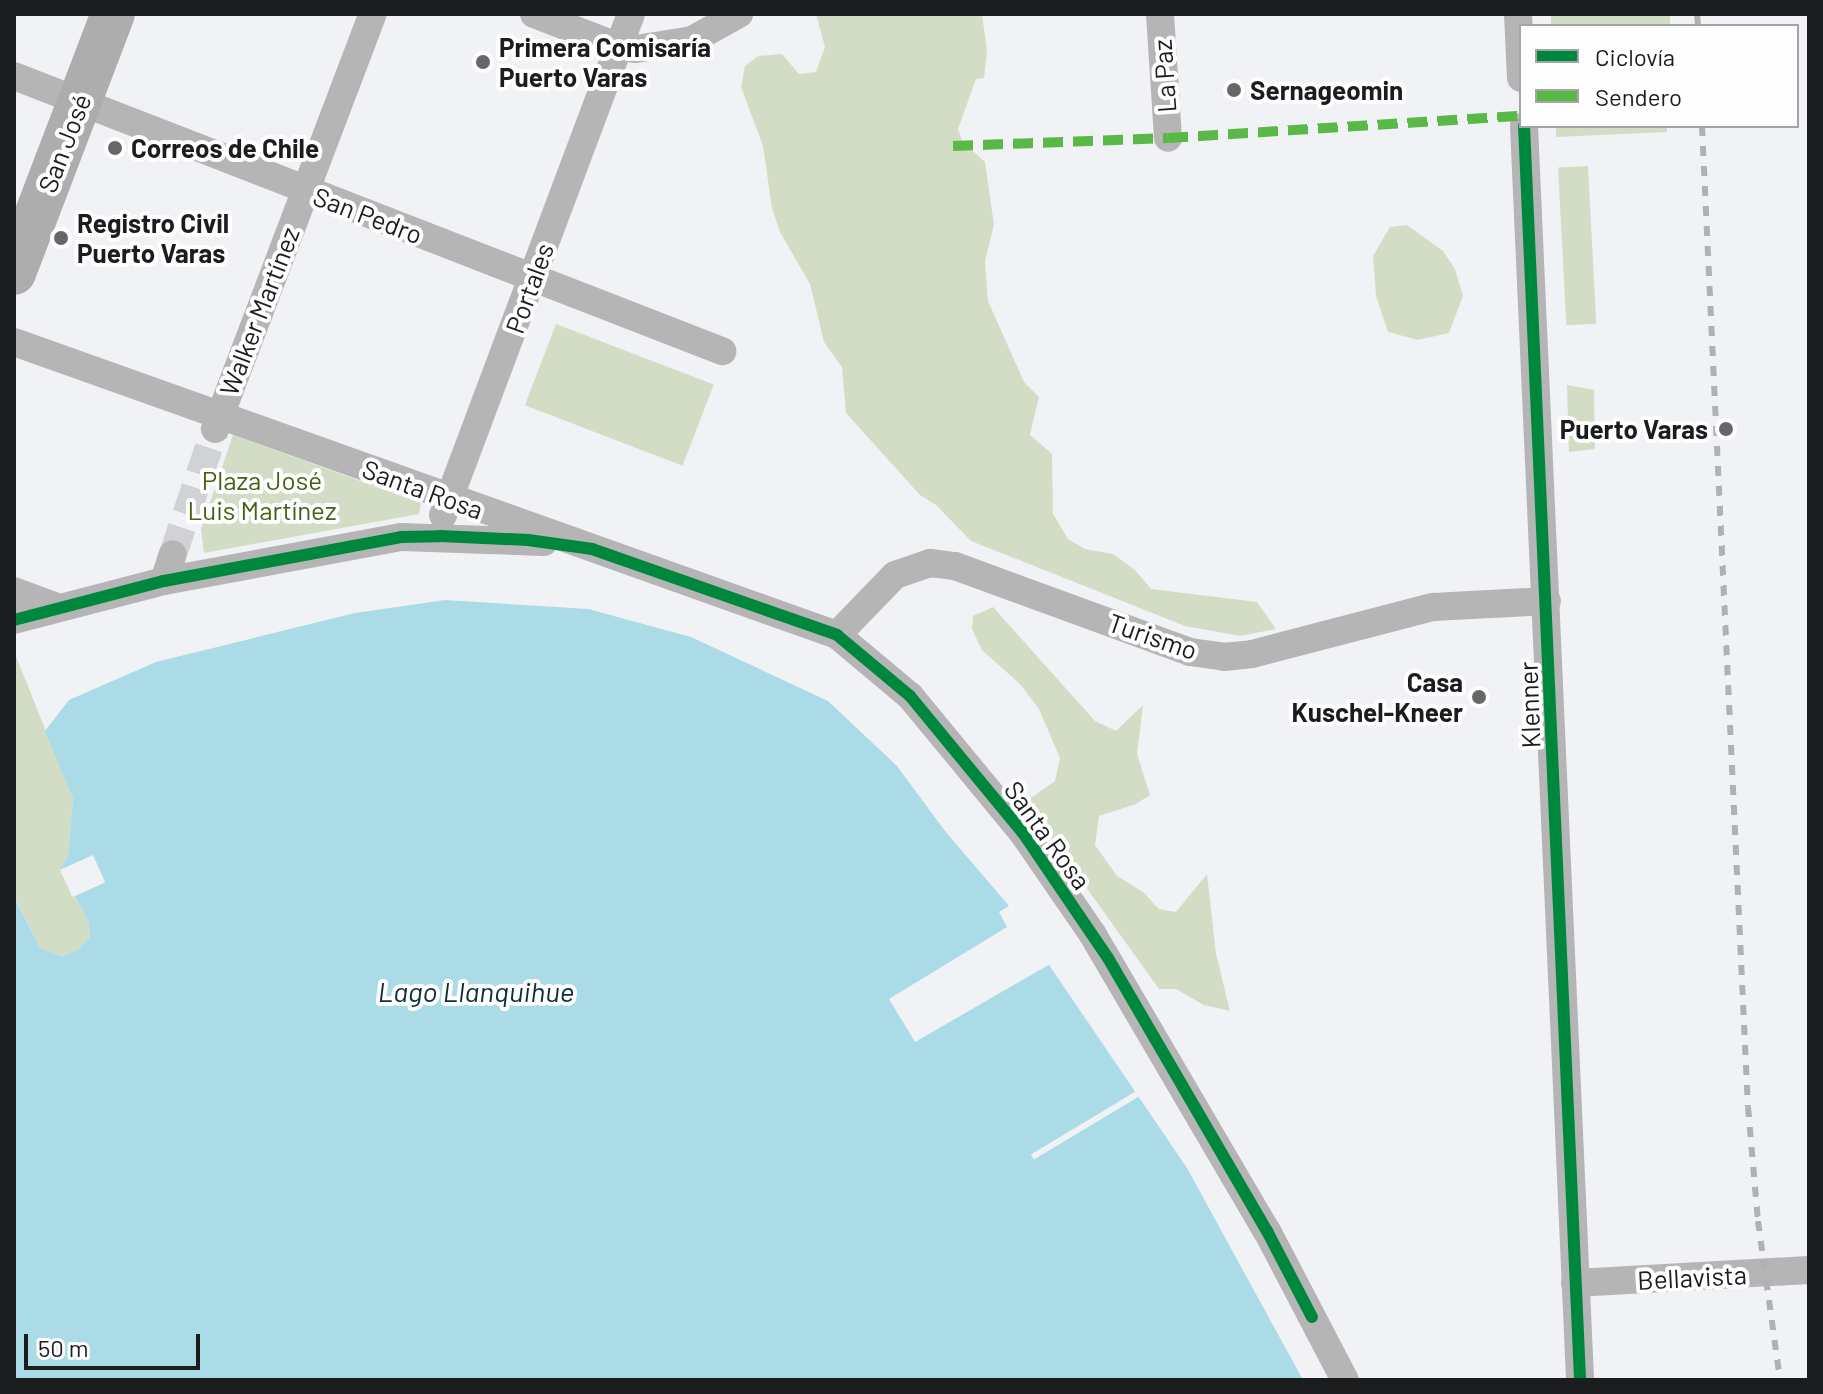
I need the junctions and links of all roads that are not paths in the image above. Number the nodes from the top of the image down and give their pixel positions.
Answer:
1 (90, 14) edge
2 (113, 14) edge
3 (373, 14) edge
4 (534, 14) edge
5 (631, 14) edge
6 (739, 14) edge
7 (1160, 14) edge
8 (1518, 14) edge
9 (1519, 35) edge
10 (619, 47) junction
11 (14, 76) edge
12 (69, 99) junction
13 (1524, 128) edge
14 (1168, 138) dead end
15 (305, 191) junction
16 (14, 212) edge
17 (14, 273) edge
18 (533, 277) junction
19 (14, 342) edge
20 (722, 351) dead end
21 (217, 422) junction
22 (451, 499) junction
23 (401, 537) junction
24 (592, 549) junction
25 (173, 554) tunnel mouth
26 (164, 581) junction
27 (14, 591) edge
28 (1547, 601) junction
29 (57, 607) junction
30 (14, 620) edge
31 (837, 635) junction
32 (1809, 1270) edge
33 (1575, 1283) junction
34 (1345, 1380) edge
35 (1580, 1380) edge

1 - 12 main road, San José
2 - 12 main road, San José
3 - 15 street, Walker Martínez
4 - 10 street
5 - 10 street, Portales
6 - 10 street
7 - 14 street, La Paz
8 - 9 street
10 - 18 street, Portales
11 - 12 street, San Pedro
12 - 15 street, San Pedro
12 - 16 main road, San José
12 - 17 main road, San José
13 - 28 street, Klenner
15 - 18 street, San Pedro
15 - 21 street, Walker Martínez
18 - 20 street, San Pedro
18 - 22 street, Portales
19 - 21 street, Santa Rosa
21 - 22 street, Santa Rosa
22 - 23 street, Portales
22 - 24 street, Santa Rosa
23 - 24 street
23 - 26 street
24 - 31 street, Santa Rosa
25 - 26 street
26 - 29 street
27 - 29 street
28 - 31 street, Turismo
28 - 33 street, Klenner
29 - 30 street
31 - 34 street, Santa Rosa
32 - 33 street, Bellavista
33 - 35 street, Klenner

